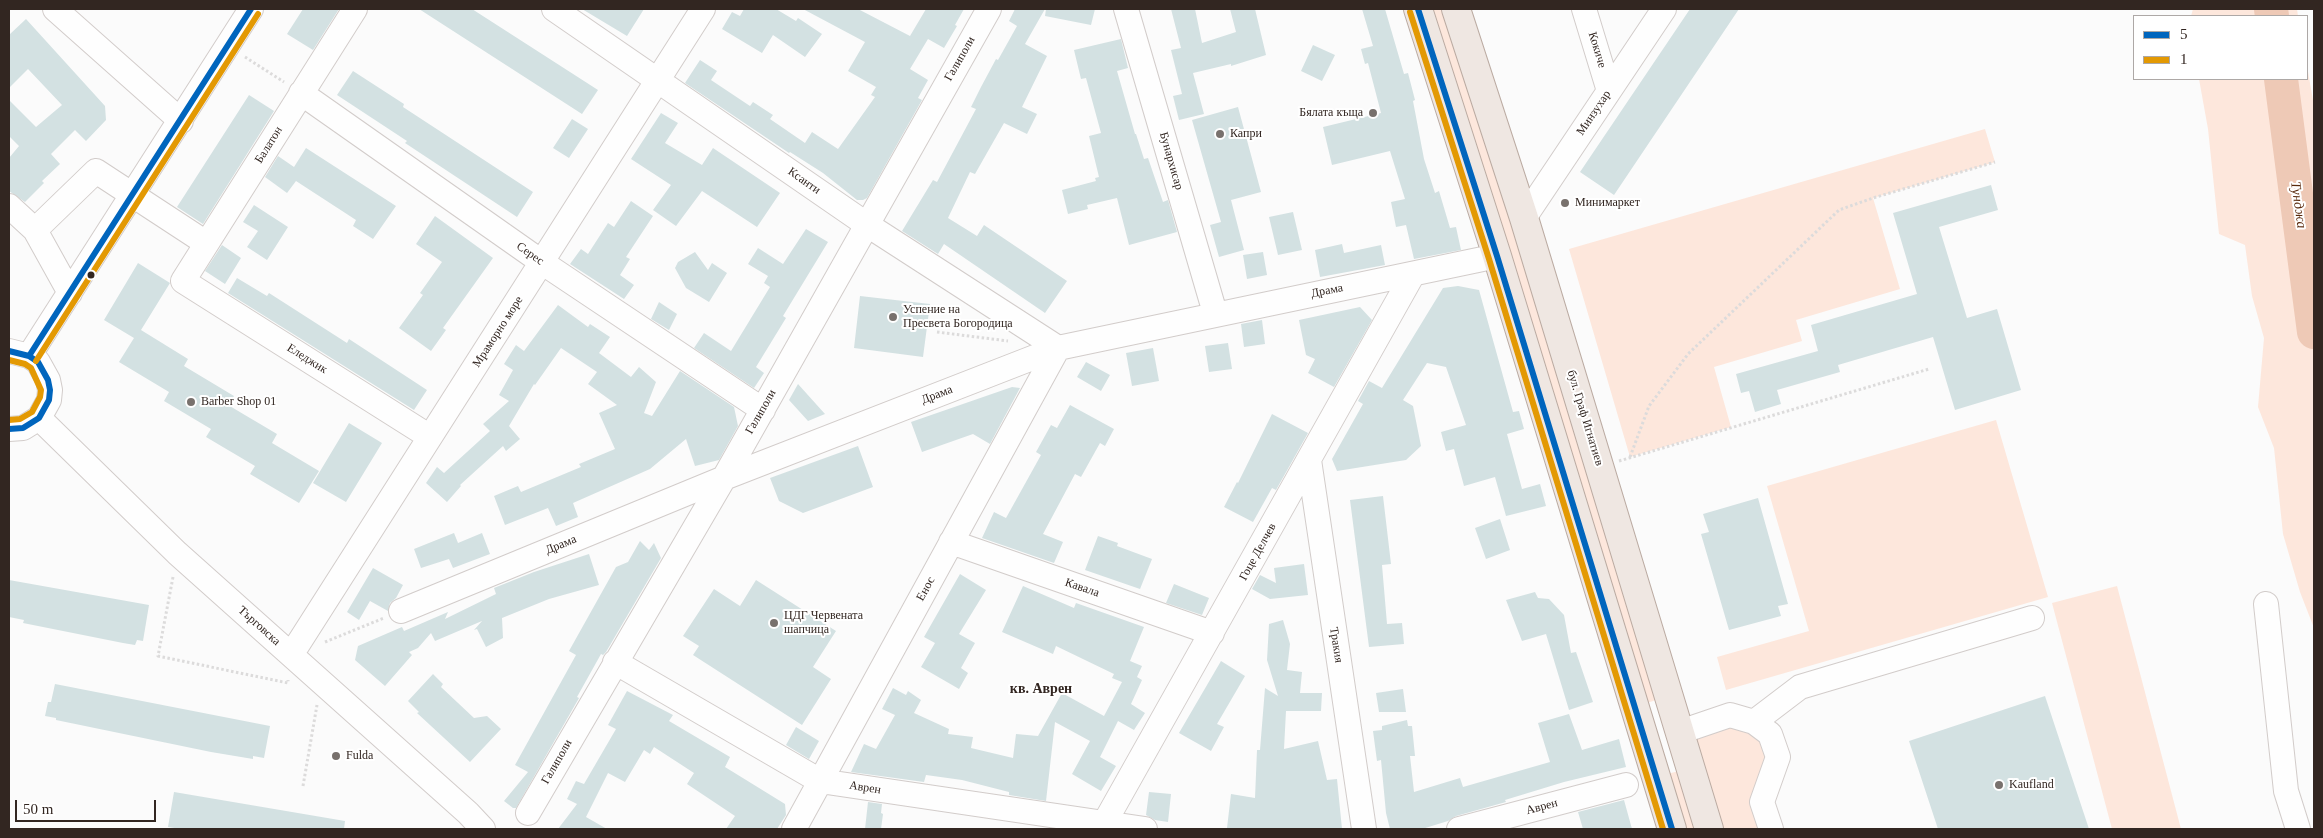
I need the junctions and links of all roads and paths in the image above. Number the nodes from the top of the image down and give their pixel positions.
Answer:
1 (55, 9) edge
2 (251, 9) edge
3 (355, 9) edge
4 (554, 9) edge
5 (703, 9) edge
6 (989, 9) edge
7 (1126, 9) edge
8 (1418, 9) edge
9 (1456, 9) edge
10 (1584, 9) edge
11 (1664, 9) edge
12 (228, 46) junction
13 (658, 79) junction
14 (1609, 91) junction
15 (301, 93) junction
16 (180, 121) junction
17 (1995, 162) dead end
18 (132, 196) junction
19 (9, 206) edge
20 (1524, 218) junction
21 (866, 224) junction
22 (35, 230) junction
23 (206, 243) junction
24 (1497, 256) junction
25 (543, 263) junction
26 (1413, 274) junction
27 (183, 281) joint
28 (70, 293) junction
29 (1215, 313) junction
30 (937, 332) dead end
31 (1010, 342) dead end
32 (1058, 348) junction
33 (19, 354) edge
34 (1929, 369) dead end
35 (763, 410) junction
36 (39, 418) junction
37 (9, 429) edge
38 (430, 437) junction
39 (1630, 457) junction
40 (1309, 460) junction
41 (1600, 468) junction
42 (724, 478) junction
43 (951, 542) junction
44 (177, 553) junction
45 (2266, 604) dead end
46 (400, 611) joint
47 (2032, 618) dead end
48 (1212, 634) junction
49 (291, 655) junction
50 (615, 662) junction
51 (321, 682) junction
52 (1754, 722) junction
53 (1680, 732) junction
54 (1645, 743) junction
55 (820, 781) junction
56 (1626, 785) dead end
57 (303, 786) dead end
58 (528, 813) dead end
59 (1102, 827) edge
60 (483, 829) edge
61 (794, 829) edge
62 (1145, 829) edge
63 (1364, 829) edge
64 (1459, 829) edge
65 (1672, 829) edge
66 (1709, 829) edge
67 (1771, 829) edge
68 (2298, 829) edge

1 - 16 street
2 - 12 street
3 - 15 street, Балатон
4 - 13 street, Ксанти
5 - 13 street, Мраморно море
6 - 21 street, Галиполи
7 - 29 street, Бунархисар
8 - 24 main road
9 - 20 main road, бул. Граф Игнатиев
10 - 14 street, Кокиче
11 - 14 street, Минзухар
12 - 15 path
12 - 16 street
13 - 21 street, Ксанти
13 - 25 street, Мраморно море
14 - 20 street, Минзухар
15 - 23 street, Балатон
15 - 25 street, Серес
16 - 18 street
17 - 39 path
18 - 22 street
18 - 23 street
18 - 28 street
19 - 22 street
20 - 24 main road
20 - 41 main road, бул. Граф Игнатиев
21 - 32 street, Ксанти
21 - 35 street, Галиполи
22 - 28 street
23 - 27 street, Балатон
24 - 26 street, Драма
24 - 54 main road
25 - 35 street, Серес
25 - 38 street, Мраморно море
26 - 29 street, Драма
26 - 40 street, Гоце Делчев
27 - 38 street, Еледжик
28 - 33 street
29 - 32 street, Драма
30 - 31 path
32 - 42 street, Драма
32 - 43 street, Енос
33 - 36 street
34 - 39 path
35 - 42 street, Галиполи
36 - 37 street
36 - 44 street, Търговска
38 - 49 street, Мраморно море
39 - 41 path
40 - 48 street, Гоце Делчев
40 - 63 street, Тракия
41 - 53 main road, бул. Граф Игнатиев
42 - 46 street, Драма
42 - 50 street, Галиполи
43 - 48 street, Кавала
43 - 55 street, Енос
44 - 49 street, Търговска
44 - 49 path
45 - 68 street
46 - 49 path
47 - 52 street
48 - 59 street, Гоце Делчев
49 - 51 street, Търговска
50 - 55 street, Аврен
50 - 58 street, Галиполи
51 - 57 path
51 - 60 street, Търговска
52 - 53 street
52 - 67 street
53 - 54 main road
53 - 66 main road, бул. Граф Игнатиев
54 - 65 main road
55 - 59 street, Аврен
55 - 61 street, Енос
56 - 64 street, Аврен
59 - 62 street, Аврен

